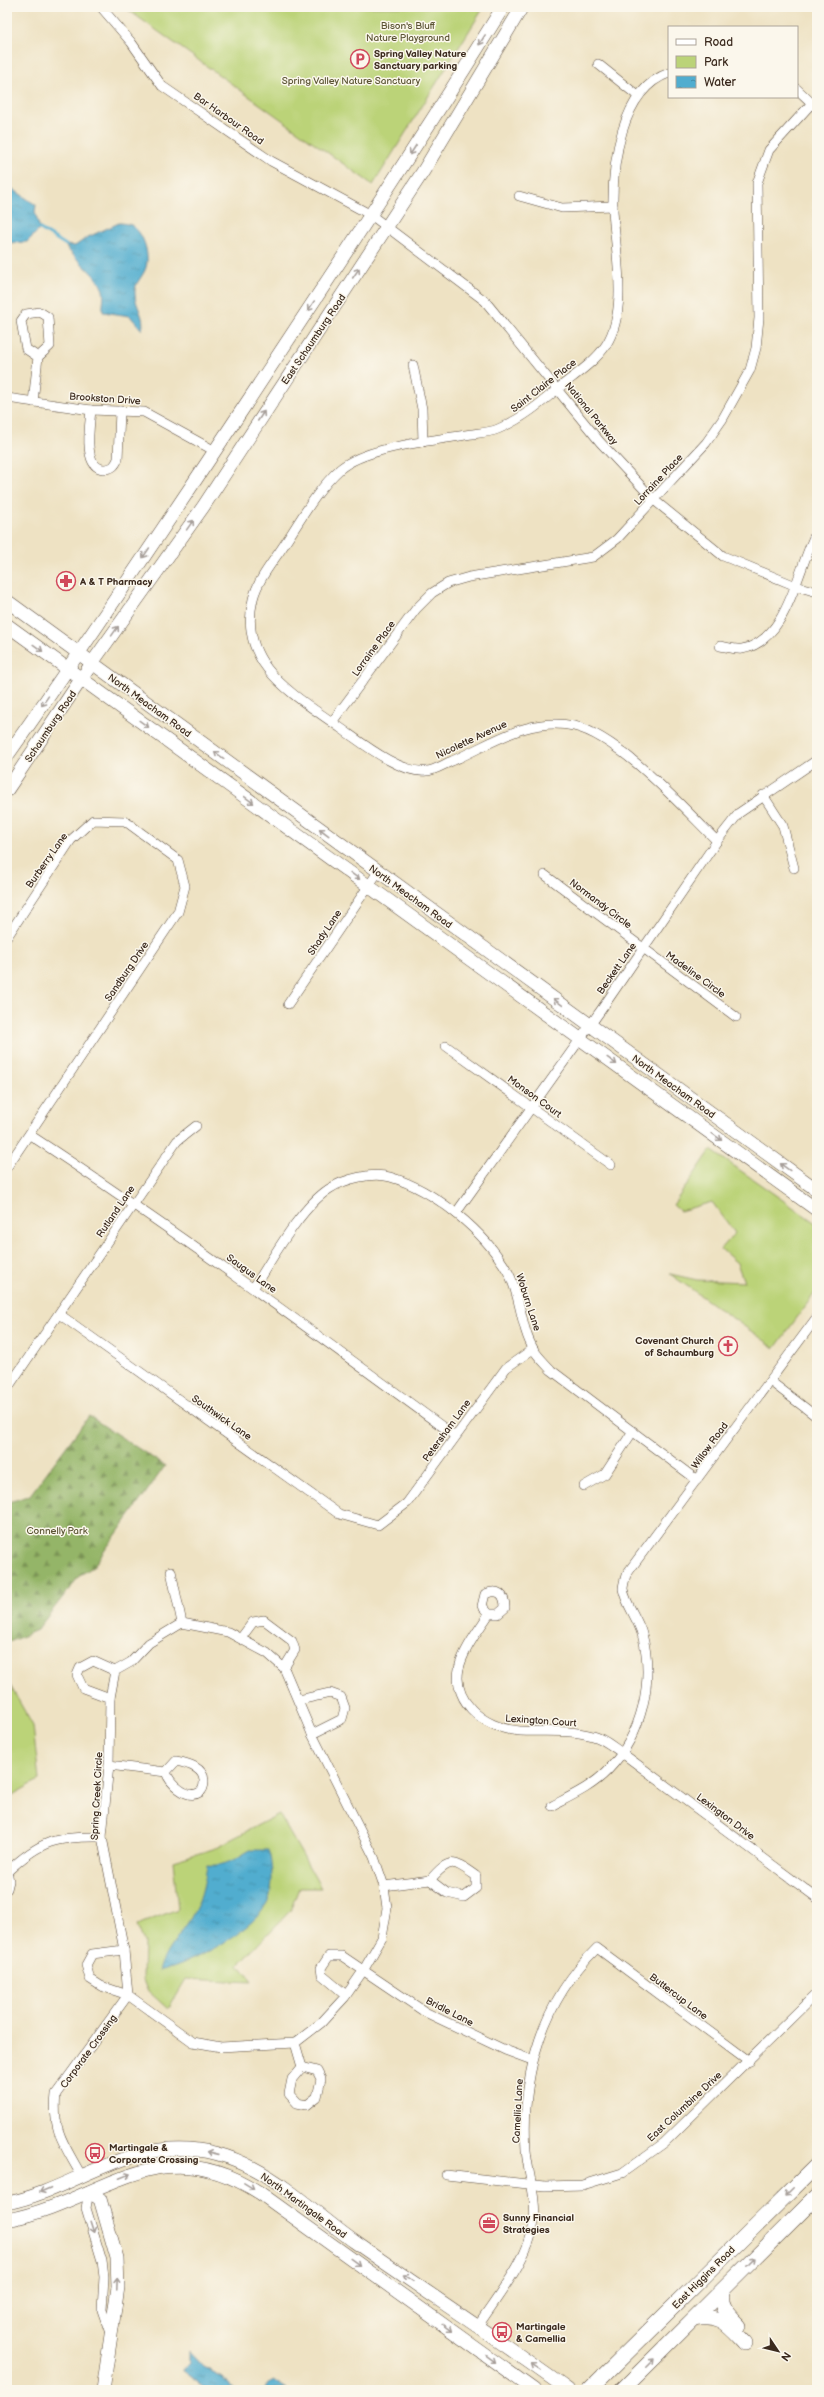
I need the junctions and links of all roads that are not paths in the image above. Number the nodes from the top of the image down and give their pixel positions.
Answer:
1 (101, 7) edge
2 (503, 7) edge
3 (522, 7) edge
4 (598, 64) dead end
5 (668, 73) edge
6 (798, 90) edge
7 (638, 96) junction
8 (814, 106) edge
9 (519, 196) dead end
10 (613, 206) junction
11 (371, 215) junction
12 (387, 227) junction
13 (38, 357) junction
14 (413, 365) dead end
15 (558, 389) junction
16 (7, 398) edge
17 (32, 402) junction
18 (91, 410) junction
19 (120, 411) junction
20 (423, 442) junction
21 (215, 451) junction
22 (654, 500) junction
23 (817, 531) edge
24 (796, 586) junction
25 (817, 592) edge
26 (7, 601) edge
27 (7, 625) edge
28 (249, 631) joint
29 (720, 646) dead end
30 (79, 653) junction
31 (92, 663) junction
32 (68, 669) junction
33 (82, 679) junction
34 (332, 722) junction
35 (7, 756) edge
36 (817, 760) edge
37 (7, 790) edge
38 (763, 795) junction
39 (94, 820) joint
40 (717, 840) junction
41 (794, 868) dead end
42 (378, 872) junction
43 (545, 875) dead end
44 (368, 886) junction
45 (7, 937) edge
46 (643, 948) junction
47 (288, 1004) dead end
48 (736, 1017) dead end
49 (590, 1025) junction
50 (581, 1038) junction
51 (446, 1046) dead end
52 (530, 1106) junction
53 (196, 1126) dead end
54 (30, 1135) junction
55 (611, 1165) dead end
56 (7, 1167) edge
57 (817, 1190) edge
58 (133, 1203) junction
59 (817, 1210) edge
60 (456, 1213) junction
61 (254, 1287) junction
62 (59, 1314) junction
63 (817, 1317) edge
64 (533, 1349) junction
65 (770, 1381) junction
66 (7, 1389) edge
67 (817, 1417) edge
68 (633, 1431) junction
69 (455, 1436) junction
70 (697, 1480) junction
71 (584, 1486) dead end
72 (378, 1525) joint
73 (171, 1571) dead end
74 (489, 1614) dead end
75 (182, 1623) junction
76 (241, 1638) junction
77 (284, 1668) junction
78 (115, 1671) junction
79 (110, 1698) junction
80 (299, 1700) junction
81 (312, 1734) junction
82 (622, 1753) junction
83 (109, 1765) junction
84 (166, 1772) dead end
85 (552, 1806) dead end
86 (102, 1837) junction
87 (8, 1871) edge
88 (430, 1880) junction
89 (384, 1886) junction
90 (7, 1889) edge
91 (817, 1898) edge
92 (597, 1948) joint
93 (124, 1950) junction
94 (363, 1971) junction
95 (817, 1993) edge
96 (128, 1995) junction
97 (346, 1995) junction
98 (295, 2043) junction
99 (532, 2060) junction
100 (749, 2061) junction
101 (302, 2066) dead end
102 (817, 2165) edge
103 (81, 2175) junction
104 (446, 2175) dead end
105 (531, 2185) junction
106 (89, 2192) junction
107 (817, 2196) edge
108 (7, 2203) edge
109 (7, 2220) edge
110 (723, 2290) junction
111 (694, 2319) junction
112 (478, 2326) junction
113 (513, 2375) junction
114 (103, 2390) edge
115 (521, 2390) edge
116 (534, 2390) edge
117 (568, 2390) edge
118 (589, 2390) edge
119 (622, 2390) edge

1 - 11 street, Bar Harbour Road
2 -> 11 main road, East Schaumburg Road
3 - 12 main road, East Schaumburg Road
4 - 7 street
5 - 7 street, Saint Claire Place
6 - 8 street
7 - 10 street, Saint Claire Place
8 - 22 street, Lorraine Place
9 - 10 street
10 - 15 street, Saint Claire Place
11 - 12 street, National Parkway
11 -> 21 main road, East Schaumburg Road
12 - 15 street, National Parkway
31 -> 12 main road, East Schaumburg Road
13 - 13 street
13 - 17 street
14 - 20 street
15 - 20 street, Saint Claire Place
15 - 22 street, National Parkway
16 - 17 street, Brookston Drive
17 - 18 street, Brookston Drive
18 - 19 street, Brookston Drive
18 - 19 street
19 - 21 street, Brookston Drive
20 - 28 street, Saint Claire Place
21 -> 30 main road, East Schaumburg Road
22 - 24 street, National Parkway
22 - 34 street, Lorraine Place
23 - 24 street
24 - 25 street, National Parkway
24 - 29 street
26 - 30 main road, North Meacham Road
27 -> 32 main road, North Meacham Road
28 - 34 street, Nicolette Avenue
30 - 31 main road, North Meacham Road
30 - 32 main road, Schaumburg Road
31 - 33 main road, Schaumburg Road
42 -> 31 main road, North Meacham Road
32 - 33 main road, North Meacham Road
32 -> 35 main road, Schaumburg Road
33 - 37 main road, Schaumburg Road
33 -> 44 main road, North Meacham Road
34 - 40 street, Nicolette Avenue
36 - 38 street, Beckett Lane
38 - 40 street, Beckett Lane
38 - 41 street
39 - 45 street, Burberry Lane
39 - 54 street, Sandburg Drive
40 - 46 street, Beckett Lane
42 - 44 street, Shady Lane
49 -> 42 main road, North Meacham Road
43 - 46 street, Normandy Circle
44 - 47 street, Shady Lane
44 - 50 main road, North Meacham Road
46 - 48 street, Madeline Circle
46 - 49 street, Beckett Lane
49 - 50 street, Beckett Lane
57 -> 49 main road, North Meacham Road
50 - 52 street, Beckett Lane
50 -> 59 main road, North Meacham Road
51 - 52 street, Monson Court
52 - 55 street, Monson Court
52 - 60 street, Beckett Lane
53 - 58 street, Rutland Lane
54 - 56 street, Sandburg Drive
54 - 58 street, Saugus Lane
58 - 61 street, Saugus Lane
58 - 62 street, Rutland Lane
60 - 61 street, Woburn Lane
60 - 64 street, Woburn Lane
61 - 69 street, Saugus Lane
62 - 66 street, Rutland Lane
62 - 72 street, Southwick Lane
63 - 65 street, Willow Road
64 - 68 street, Woburn Lane
64 - 69 street, Petersham Lane
65 - 67 street
65 - 70 street, Willow Road
68 - 70 street, Woburn Lane
68 - 71 street
69 - 72 street, Petersham Lane
70 - 82 street, Willow Road
73 - 75 street
74 - 82 street, Lexington Court
75 - 76 street
75 - 78 street
76 - 77 street
76 - 77 street
77 - 80 street
78 - 79 street, Spring Creek Circle
78 - 79 street
79 - 83 street, Spring Creek Circle
80 - 81 street
80 - 81 street
81 - 89 street
82 - 85 street
82 - 91 street, Lexington Drive
83 - 84 street
83 - 86 street, Spring Creek Circle
86 - 87 street
86 - 93 street, Spring Creek Circle
87 - 90 street
88 - 88 street
88 - 89 street
89 - 94 street
92 - 99 street, Camellia Lane
92 - 100 street, Buttercup Lane
93 - 96 street, Spring Creek Circle
93 - 96 street
94 - 97 street
94 - 97 street, Bridle Lane
94 - 99 street, Bridle Lane
95 - 100 street, East Columbine Drive
96 - 98 street
96 - 103 street, Corporate Crossing
97 - 98 street
98 - 101 street
99 - 105 street, Camellia Lane
100 - 105 street, East Columbine Drive
102 -> 118 main road, East Higgins Road
103 - 106 main road
103 -> 108 main road, North Martingale Road
112 -> 103 main road, North Martingale Road
104 - 105 street, East Columbine Drive
105 - 112 street, Camellia Lane
106 - 109 main road, North Martingale Road
106 -> 113 main road, North Martingale Road
106 - 114 main road
110 -> 107 main road
110 - 111 main road
110 - 111 main road
119 -> 111 main road
117 -> 112 main road, North Martingale Road
113 - 115 main road
113 - 116 main road, North Martingale Road

